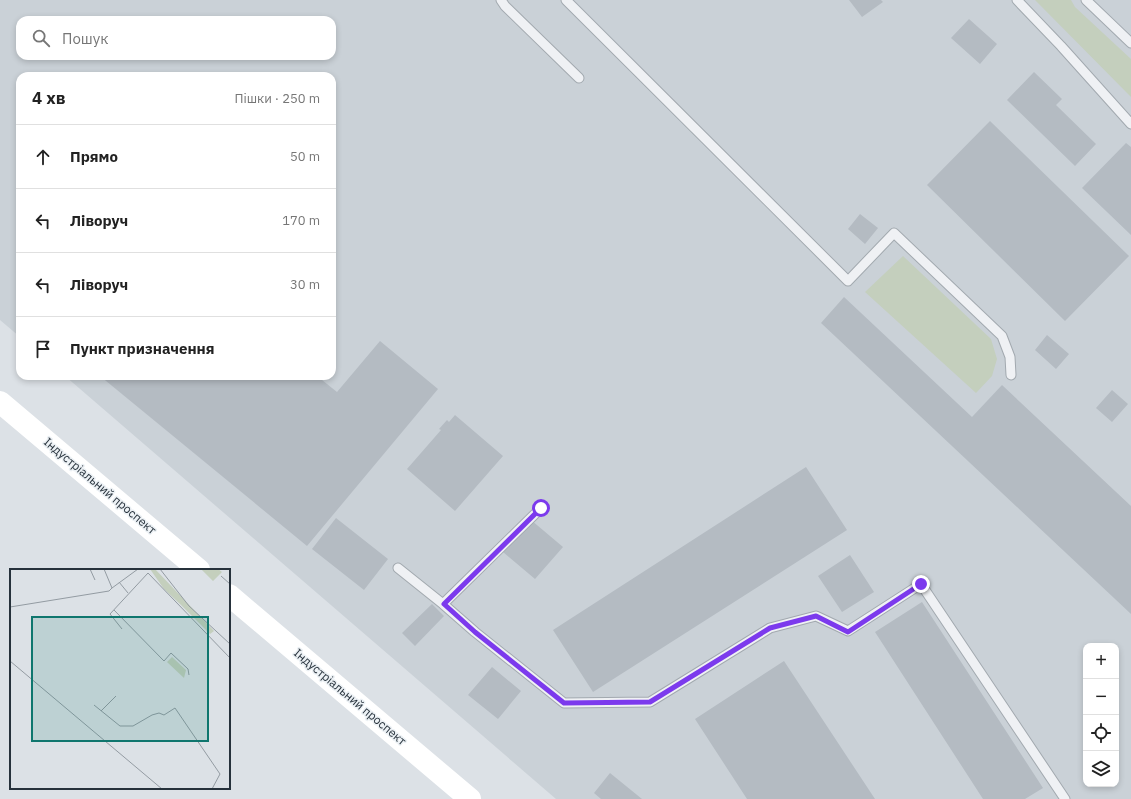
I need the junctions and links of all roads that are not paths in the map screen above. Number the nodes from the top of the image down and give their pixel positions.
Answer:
1 (501, 0) edge
2 (566, 0) edge
3 (1017, 0) edge
4 (1086, 0) edge
5 (1131, 43) edge
6 (579, 78) dead end
7 (1131, 124) edge
8 (1012, 375) dead end
9 (0, 402) edge
10 (541, 508) dead end
11 (398, 568) dead end
12 (198, 569) edge
13 (230, 596) edge
14 (444, 604) junction
15 (470, 799) edge
16 (1065, 799) edge

1 - 6 lane
2 - 8 lane
3 - 7 lane
4 - 5 lane
9 - 12 street, Індустріальний проспект
10 - 14 lane
11 - 14 lane
13 - 15 street, Індустріальний проспект
14 - 16 lane

